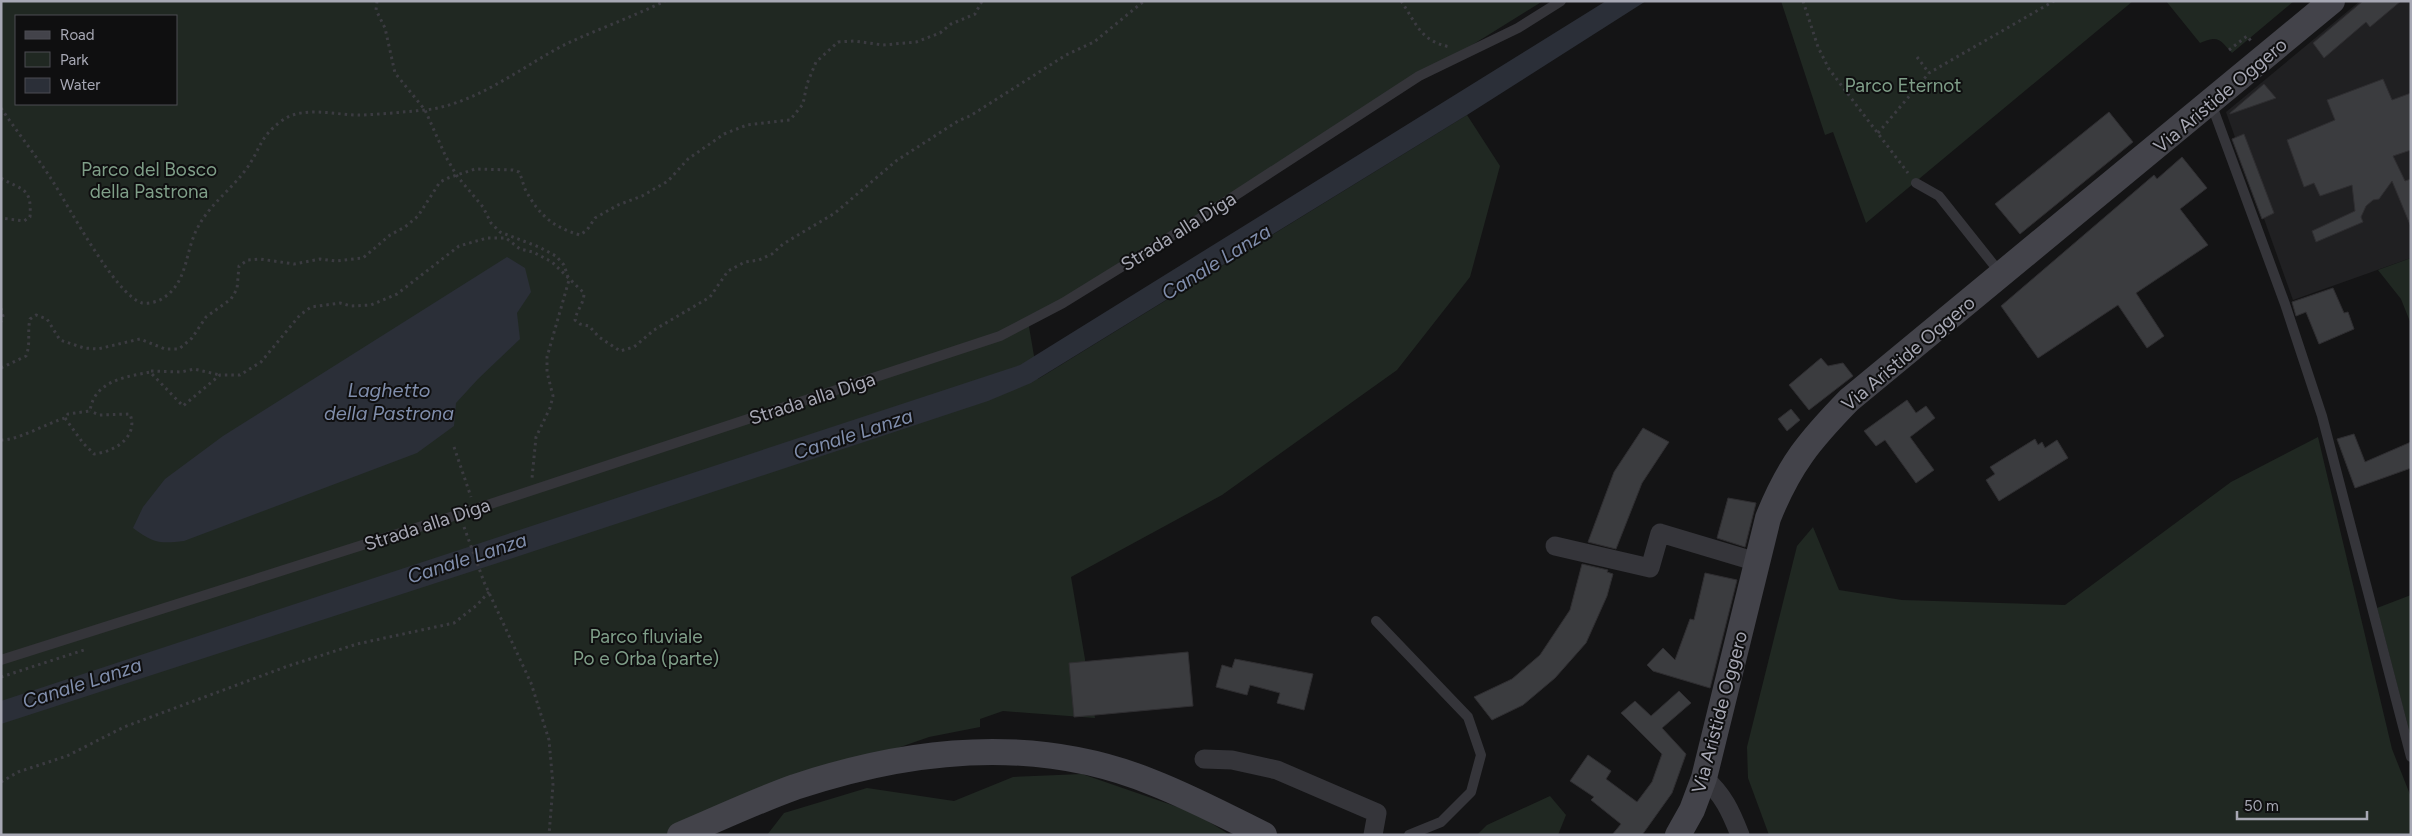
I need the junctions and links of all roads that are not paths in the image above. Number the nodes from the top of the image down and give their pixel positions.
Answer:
1 (1561, 1) edge
2 (2332, 1) edge
3 (2211, 103) junction
4 (1916, 183) road end
5 (2002, 275) junction
6 (1555, 546) dead end
7 (1757, 562) junction
8 (1376, 621) dead end
9 (1, 660) edge
10 (2411, 757) edge
11 (1204, 759) dead end
12 (1704, 778) junction
13 (680, 835) edge
14 (1264, 835) edge
15 (1373, 835) edge
16 (1409, 835) edge
17 (1678, 835) edge
18 (1740, 835) edge

1 - 9 lane, Strada alla Diga
2 - 3 main road, Via Aristide Oggero
3 - 5 main road, Via Aristide Oggero
3 - 10 lane
4 - 5 lane
5 - 7 main road, Via Aristide Oggero
6 - 7 street
7 - 12 main road, Via Aristide Oggero
8 - 16 lane
11 - 15 street
12 - 17 main road, Via Aristide Oggero
12 - 18 street
13 - 14 main road

